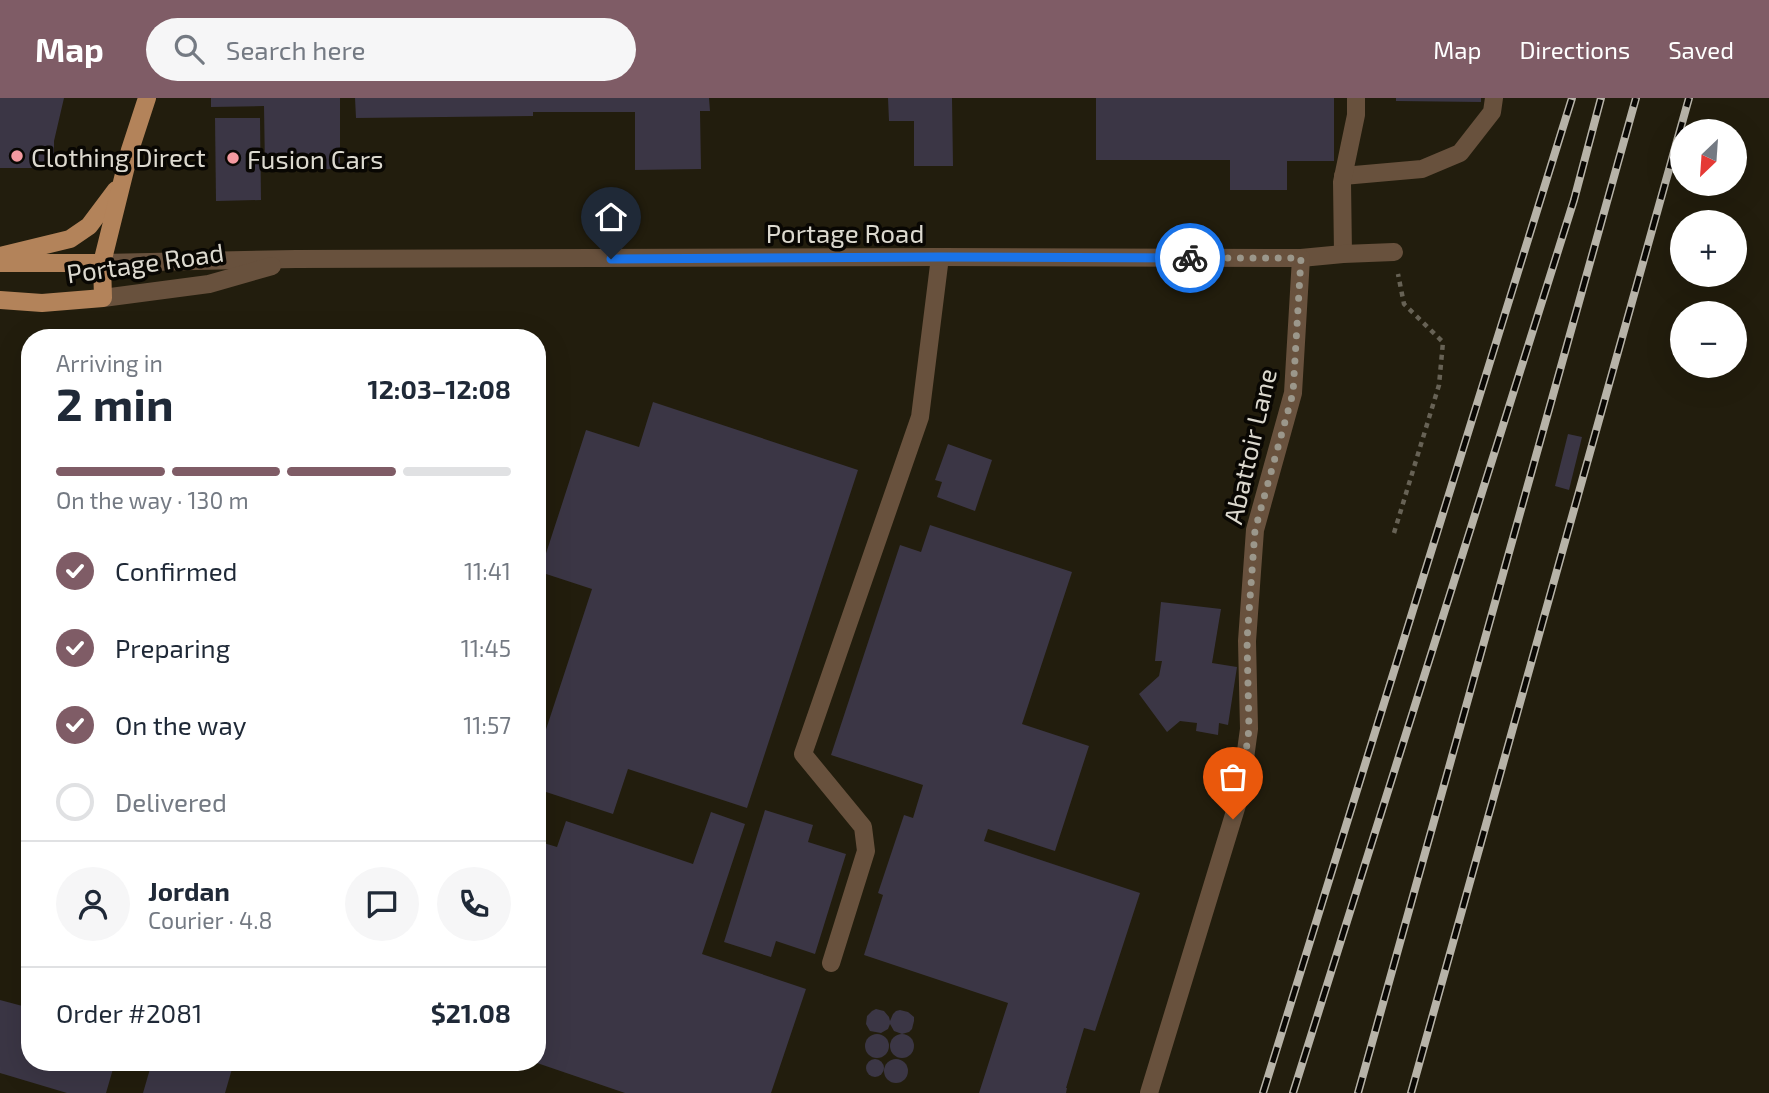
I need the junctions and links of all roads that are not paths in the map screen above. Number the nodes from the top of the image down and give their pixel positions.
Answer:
1 (147, 98) edge
2 (1356, 98) edge
3 (1494, 98) edge
4 (1343, 176) junction
5 (124, 178) junction
6 (1394, 252) road end
7 (1343, 254) junction
8 (0, 256) edge
9 (940, 257) junction
10 (1301, 258) junction
11 (296, 259) junction
12 (0, 262) edge
13 (102, 263) junction
14 (103, 298) junction
15 (0, 300) edge
16 (831, 963) dead end
17 (1149, 1093) edge

1 - 5 main road
2 - 4 street
3 - 4 street
4 - 7 street
5 - 8 main road
5 - 13 main road
6 - 7 street, Portage Road
7 - 10 street, Portage Road
9 - 10 street, Portage Road
9 - 11 street, Portage Road
9 - 16 street
10 - 17 street, Abattoir Lane
11 - 13 street, Portage Road
11 - 14 street, Portage Road
12 - 13 main road, Portage Road
13 - 14 main road
14 - 15 main road, Portage Road

